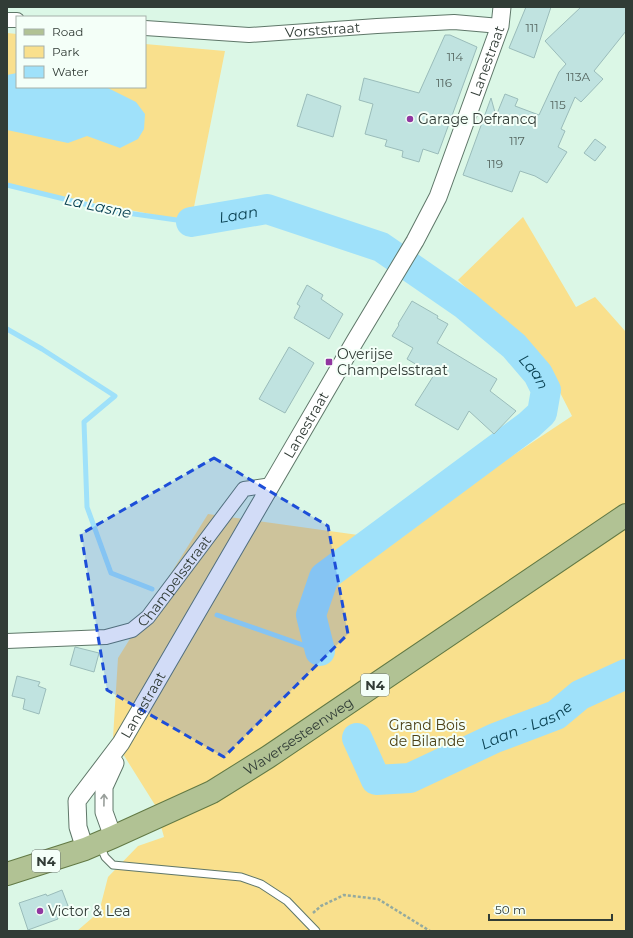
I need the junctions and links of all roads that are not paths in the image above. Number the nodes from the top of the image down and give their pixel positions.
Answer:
1 (502, 7) edge
2 (500, 26) junction
3 (146, 28) edge
4 (272, 485) junction
5 (626, 515) edge
6 (7, 641) edge
7 (121, 743) junction
8 (99, 843) junction
9 (7, 874) edge
10 (316, 931) edge

1 - 2 street, Lanestraat
2 - 3 street, Vorststraat
2 - 4 street, Lanestraat
4 - 6 street, Champelsstraat
4 - 7 street, Lanestraat
5 - 8 main road, Waversesteenweg / N4
8 -> 7 street, Lanestraat
7 - 8 street, Lanestraat
8 - 9 main road, Waversesteenweg / N4
8 - 10 lane

